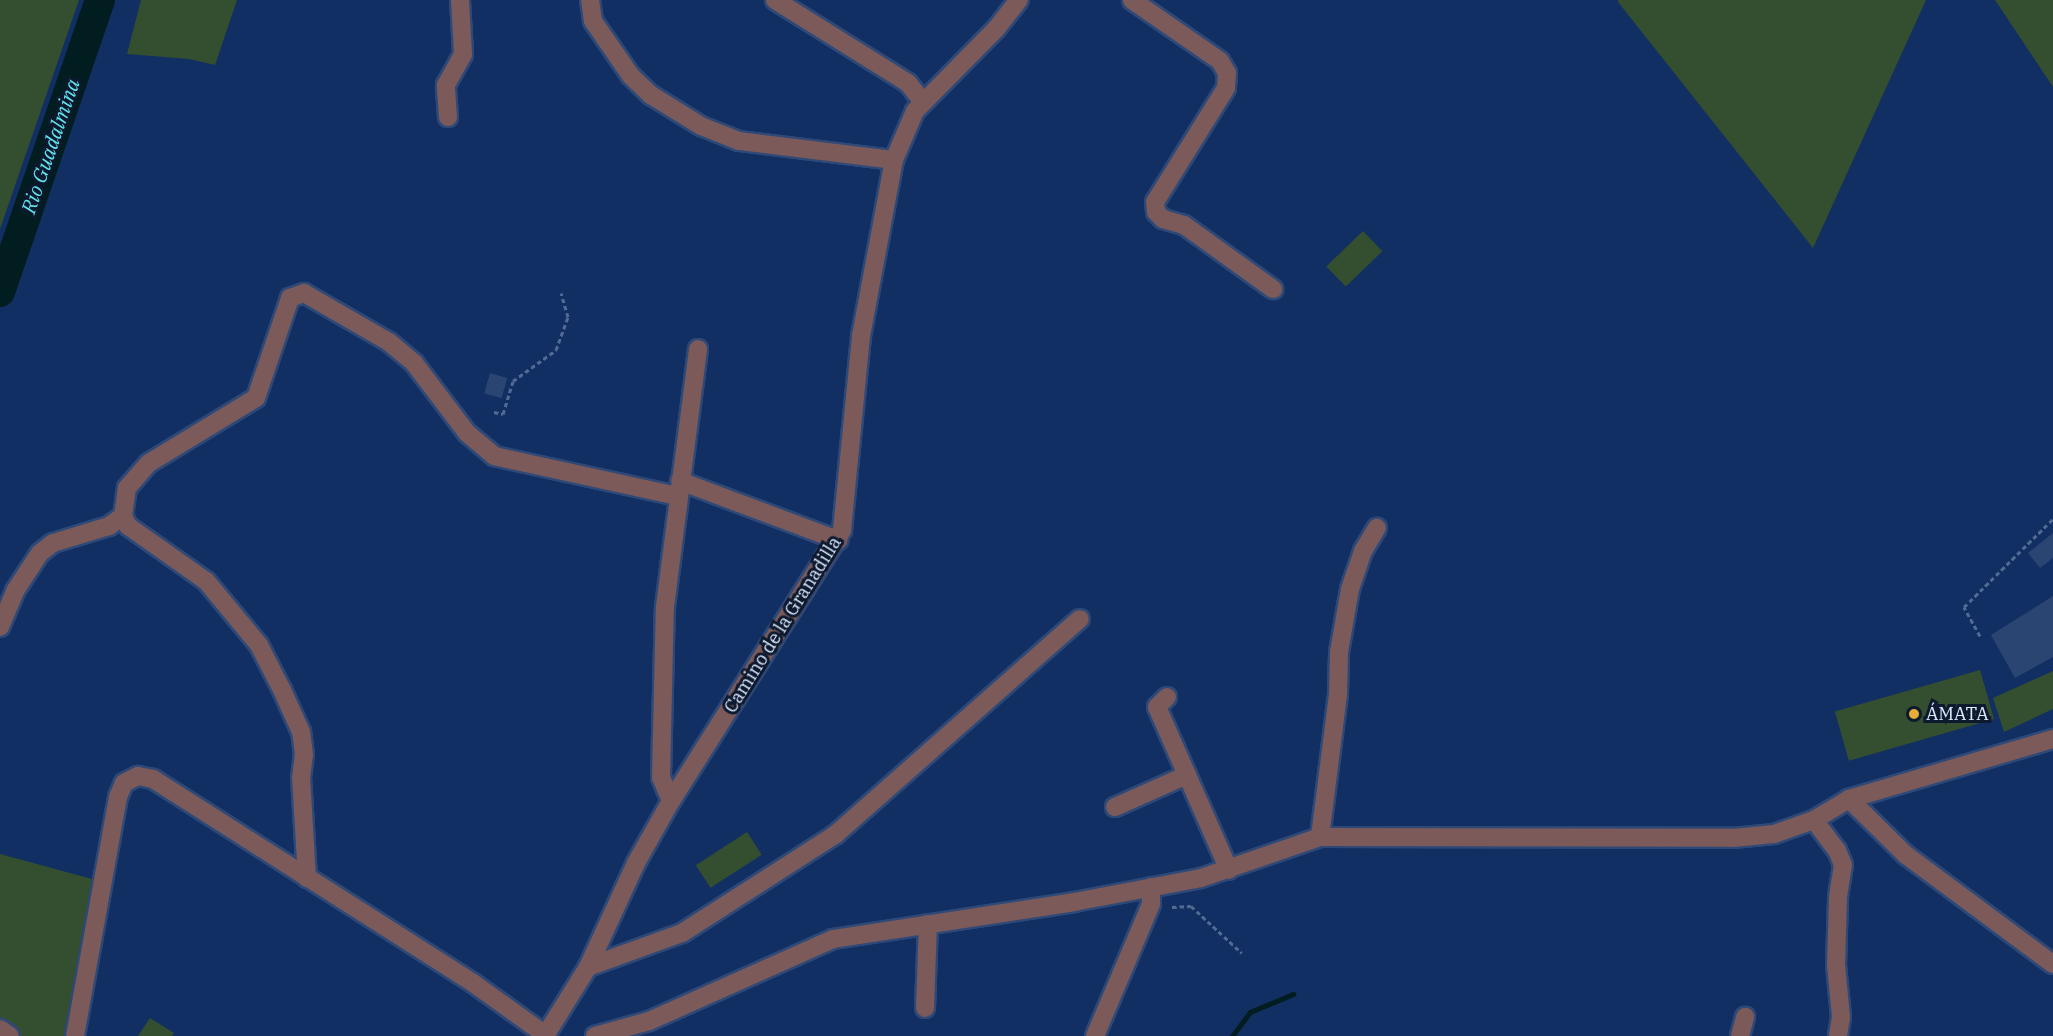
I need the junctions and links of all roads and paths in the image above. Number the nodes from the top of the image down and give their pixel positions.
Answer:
1 (460, 0) edge
2 (590, 0) edge
3 (775, 0) edge
4 (1019, 0) edge
5 (1132, 0) edge
6 (923, 102) junction
7 (448, 117) dead end
8 (894, 160) junction
9 (1273, 289) dead end
10 (561, 293) dead end
11 (698, 349) dead end
12 (494, 412) dead end
13 (679, 488) junction
14 (123, 516) junction
15 (2053, 519) edge
16 (1377, 528) dead end
17 (838, 540) junction
18 (1080, 619) dead end
19 (0, 627) edge
20 (1980, 636) dead end
21 (1167, 697) dead end
22 (2053, 739) edge
23 (1188, 776) junction
24 (1849, 799) junction
25 (671, 801) junction
26 (1115, 807) dead end
27 (1814, 820) junction
28 (1320, 837) junction
29 (1229, 870) junction
30 (307, 878) junction
31 (1151, 887) junction
32 (1172, 907) dead end
33 (928, 924) junction
34 (1242, 953) dead end
35 (2053, 963) edge
36 (588, 967) junction
37 (925, 1008) dead end
38 (1745, 1017) dead end
39 (0, 1029) edge
40 (10, 1036) edge
41 (75, 1036) edge
42 (547, 1036) edge
43 (595, 1036) edge
44 (1095, 1036) edge
45 (1740, 1036) edge
46 (1838, 1036) edge

1 - 7 street
2 - 8 street
3 - 6 street
4 - 6 street, Camino de la Granadilla
5 - 9 street
6 - 8 street, Camino de la Granadilla
8 - 17 street, Camino de la Granadilla
10 - 12 path
11 - 13 street
13 - 14 street
13 - 17 street
13 - 25 street
14 - 19 street
14 - 30 street
15 - 20 path
16 - 28 street
17 - 25 street, Camino de la Granadilla
18 - 36 street
21 - 23 street
22 - 24 street
23 - 26 street
23 - 29 street
24 - 27 street
24 - 35 street
25 - 36 street, Camino de la Granadilla
27 - 28 street
27 - 46 street
28 - 29 street
29 - 31 street
30 - 41 street
30 - 42 street
31 - 33 street
31 - 44 street
32 - 34 path
33 - 37 street
33 - 43 street
36 - 42 street, Camino de la Granadilla
38 - 45 street
39 - 40 street

